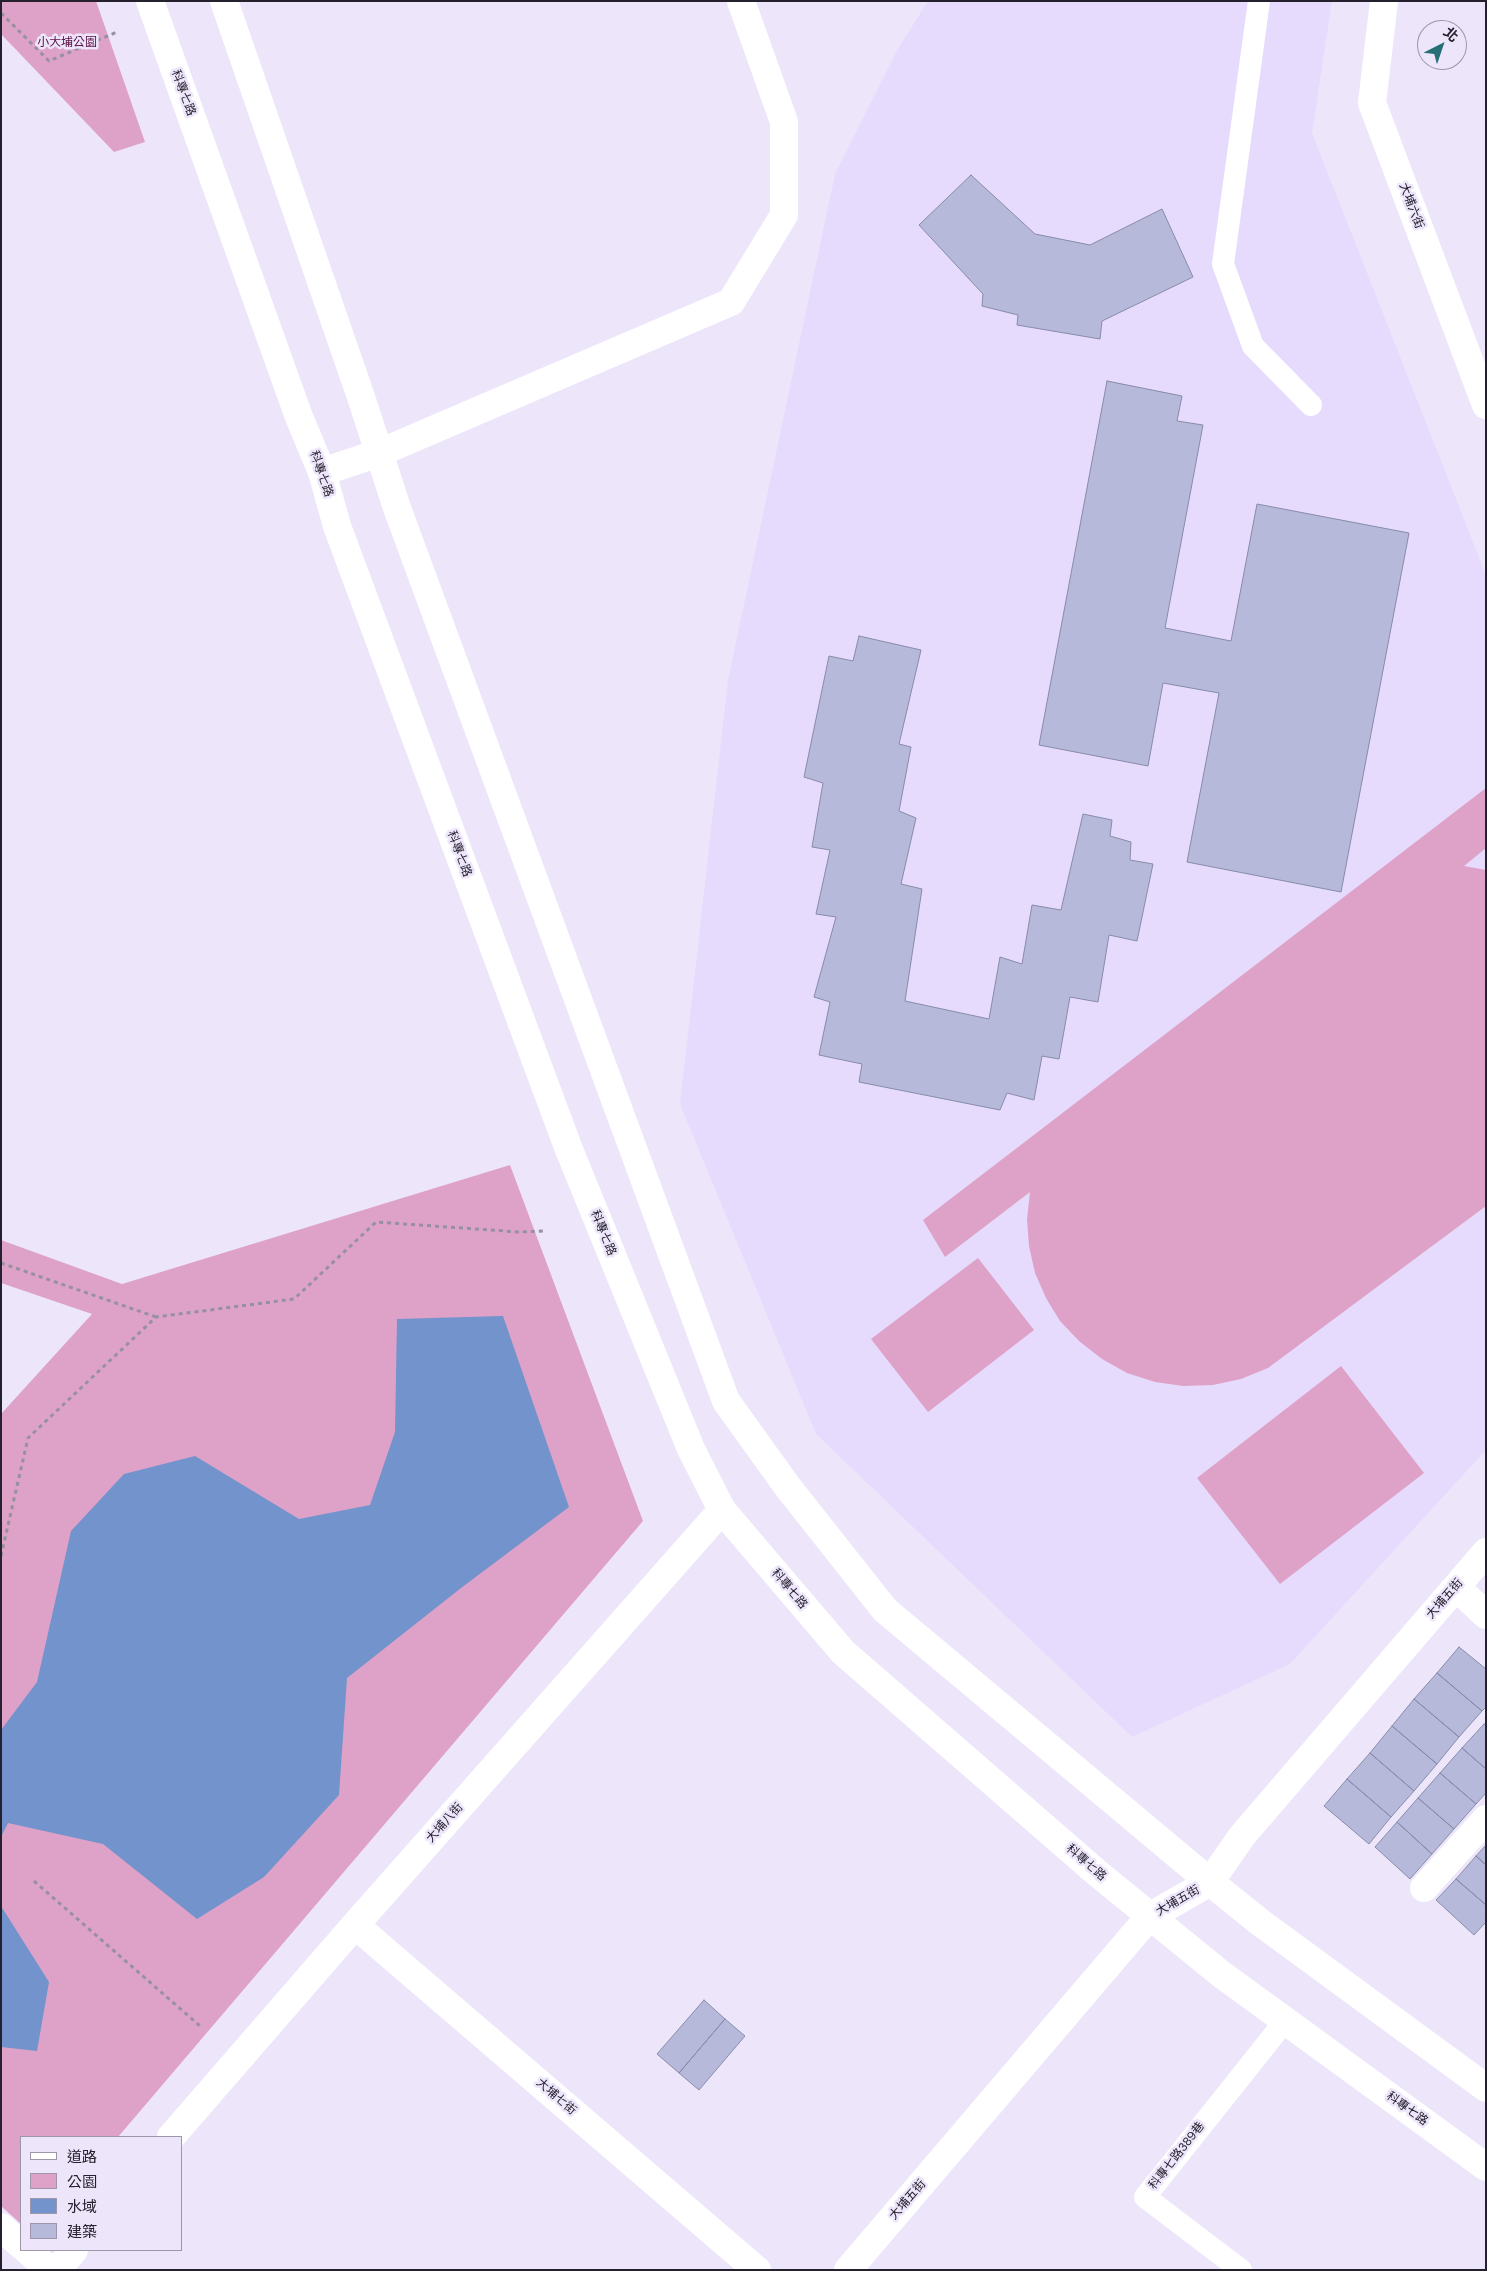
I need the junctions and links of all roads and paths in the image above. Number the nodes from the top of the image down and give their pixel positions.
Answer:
1 (150, 1) edge
2 (224, 1) edge
3 (742, 1) edge
4 (1259, 1) edge
5 (1384, 1) edge
6 (1, 13) edge
7 (116, 32) dead end
8 (1311, 405) dead end
9 (1486, 405) edge
10 (379, 452) junction
11 (322, 472) junction
12 (546, 1231) dead end
13 (1, 1263) edge
14 (156, 1317) junction
15 (722, 1510) junction
16 (1486, 1552) edge
17 (1, 1556) edge
18 (1456, 1587) junction
19 (1486, 1615) edge
20 (1486, 1819) edge
21 (34, 1882) dead end
22 (1210, 1882) junction
23 (1424, 1888) dead end
24 (1149, 1917) junction
25 (355, 1925) junction
26 (1285, 2021) junction
27 (200, 2026) dead end
28 (1486, 2088) edge
29 (172, 2136) edge
30 (1486, 2167) edge
31 (1, 2227) edge
32 (20, 2244) edge
33 (28, 2251) edge
34 (73, 2251) edge
35 (50, 2270) edge
36 (57, 2270) edge
37 (757, 2270) edge
38 (848, 2270) edge
39 (1241, 2270) edge

1 - 11 street, 科專七路
2 - 10 street
3 - 10 street
4 - 8 lane
5 - 9 street, 大埔六街
6 - 7 path
10 - 11 street
10 - 22 street
11 - 15 street, 科專七路
12 - 14 path
13 - 14 path
14 - 17 path
15 - 24 street, 科專七路
15 - 25 street, 大埔八街
16 - 18 street, 大埔五街
18 - 19 street
18 - 22 street, 大埔五街
20 - 23 street
21 - 27 path
22 - 24 street, 大埔五街
22 - 28 street
24 - 26 street, 科專七路
24 - 38 street, 大埔五街
25 - 29 street, 大埔八街
25 - 37 street, 大埔七街
26 - 30 street, 科專七路
26 - 39 lane, 科專七路389巷
31 - 32 street
33 - 35 street
34 - 36 street

